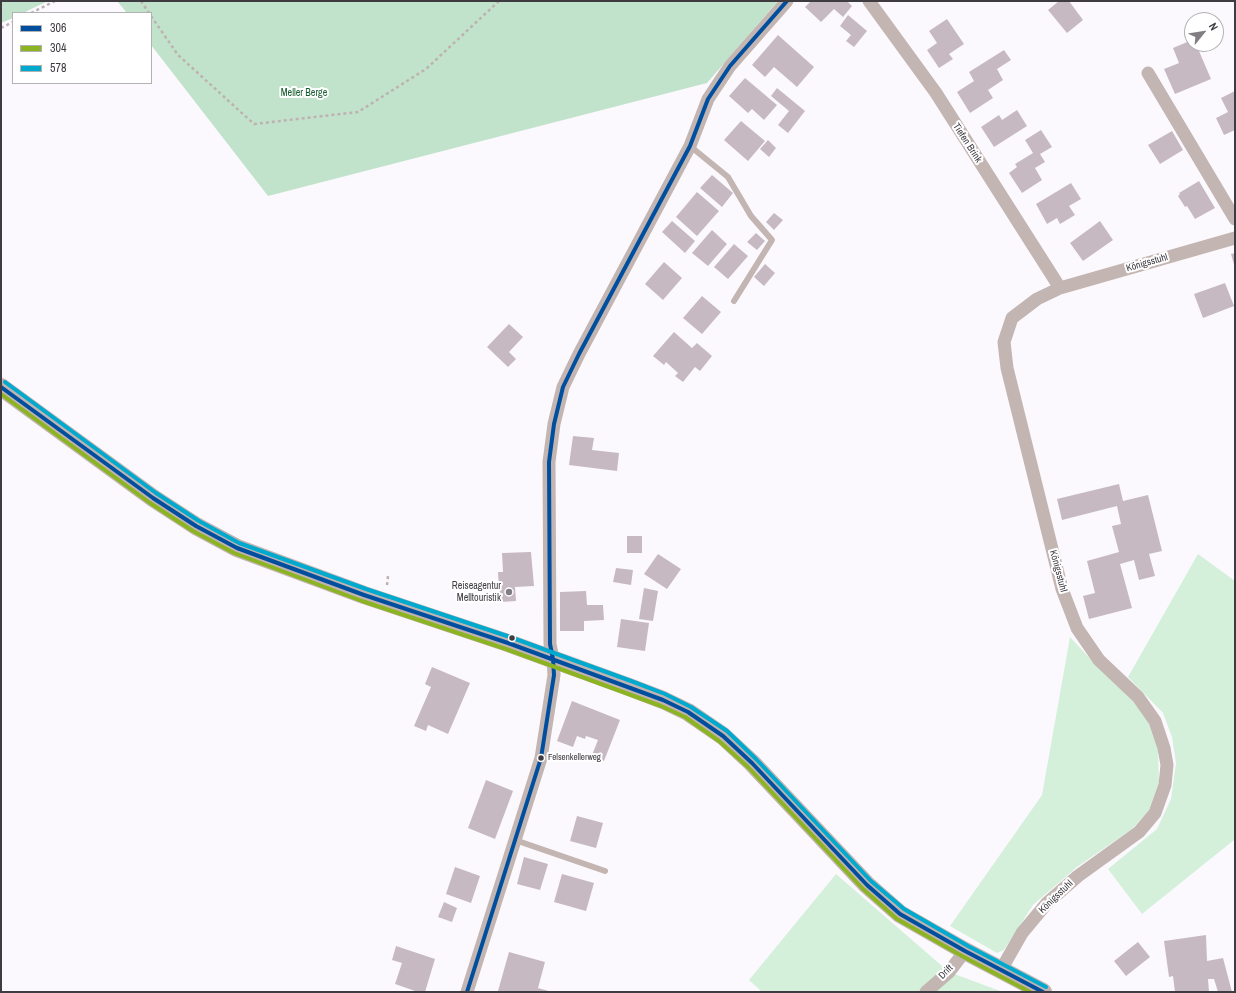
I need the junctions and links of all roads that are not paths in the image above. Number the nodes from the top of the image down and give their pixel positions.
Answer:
1 (787, 1) edge
2 (870, 1) edge
3 (1148, 73) dead end
4 (690, 146) junction
5 (1235, 219) edge
6 (1235, 238) edge
7 (1060, 288) junction
8 (734, 301) dead end
9 (1, 387) edge
10 (553, 659) junction
11 (515, 840) junction
12 (605, 871) dead end
13 (965, 951) junction
14 (1001, 970) junction
15 (467, 992) edge
16 (926, 992) edge
17 (1043, 992) edge

1 - 4 street
2 - 7 street, Tiefen Brink
3 - 5 street
4 - 8 lane
4 - 10 street
6 - 7 street, Königsstuhl
7 - 14 street, Königsstuhl
9 - 10 main road
10 - 11 street
10 - 13 main road
11 - 12 lane
11 - 15 street
13 - 14 main road
13 - 16 street, Drift
14 - 17 main road

